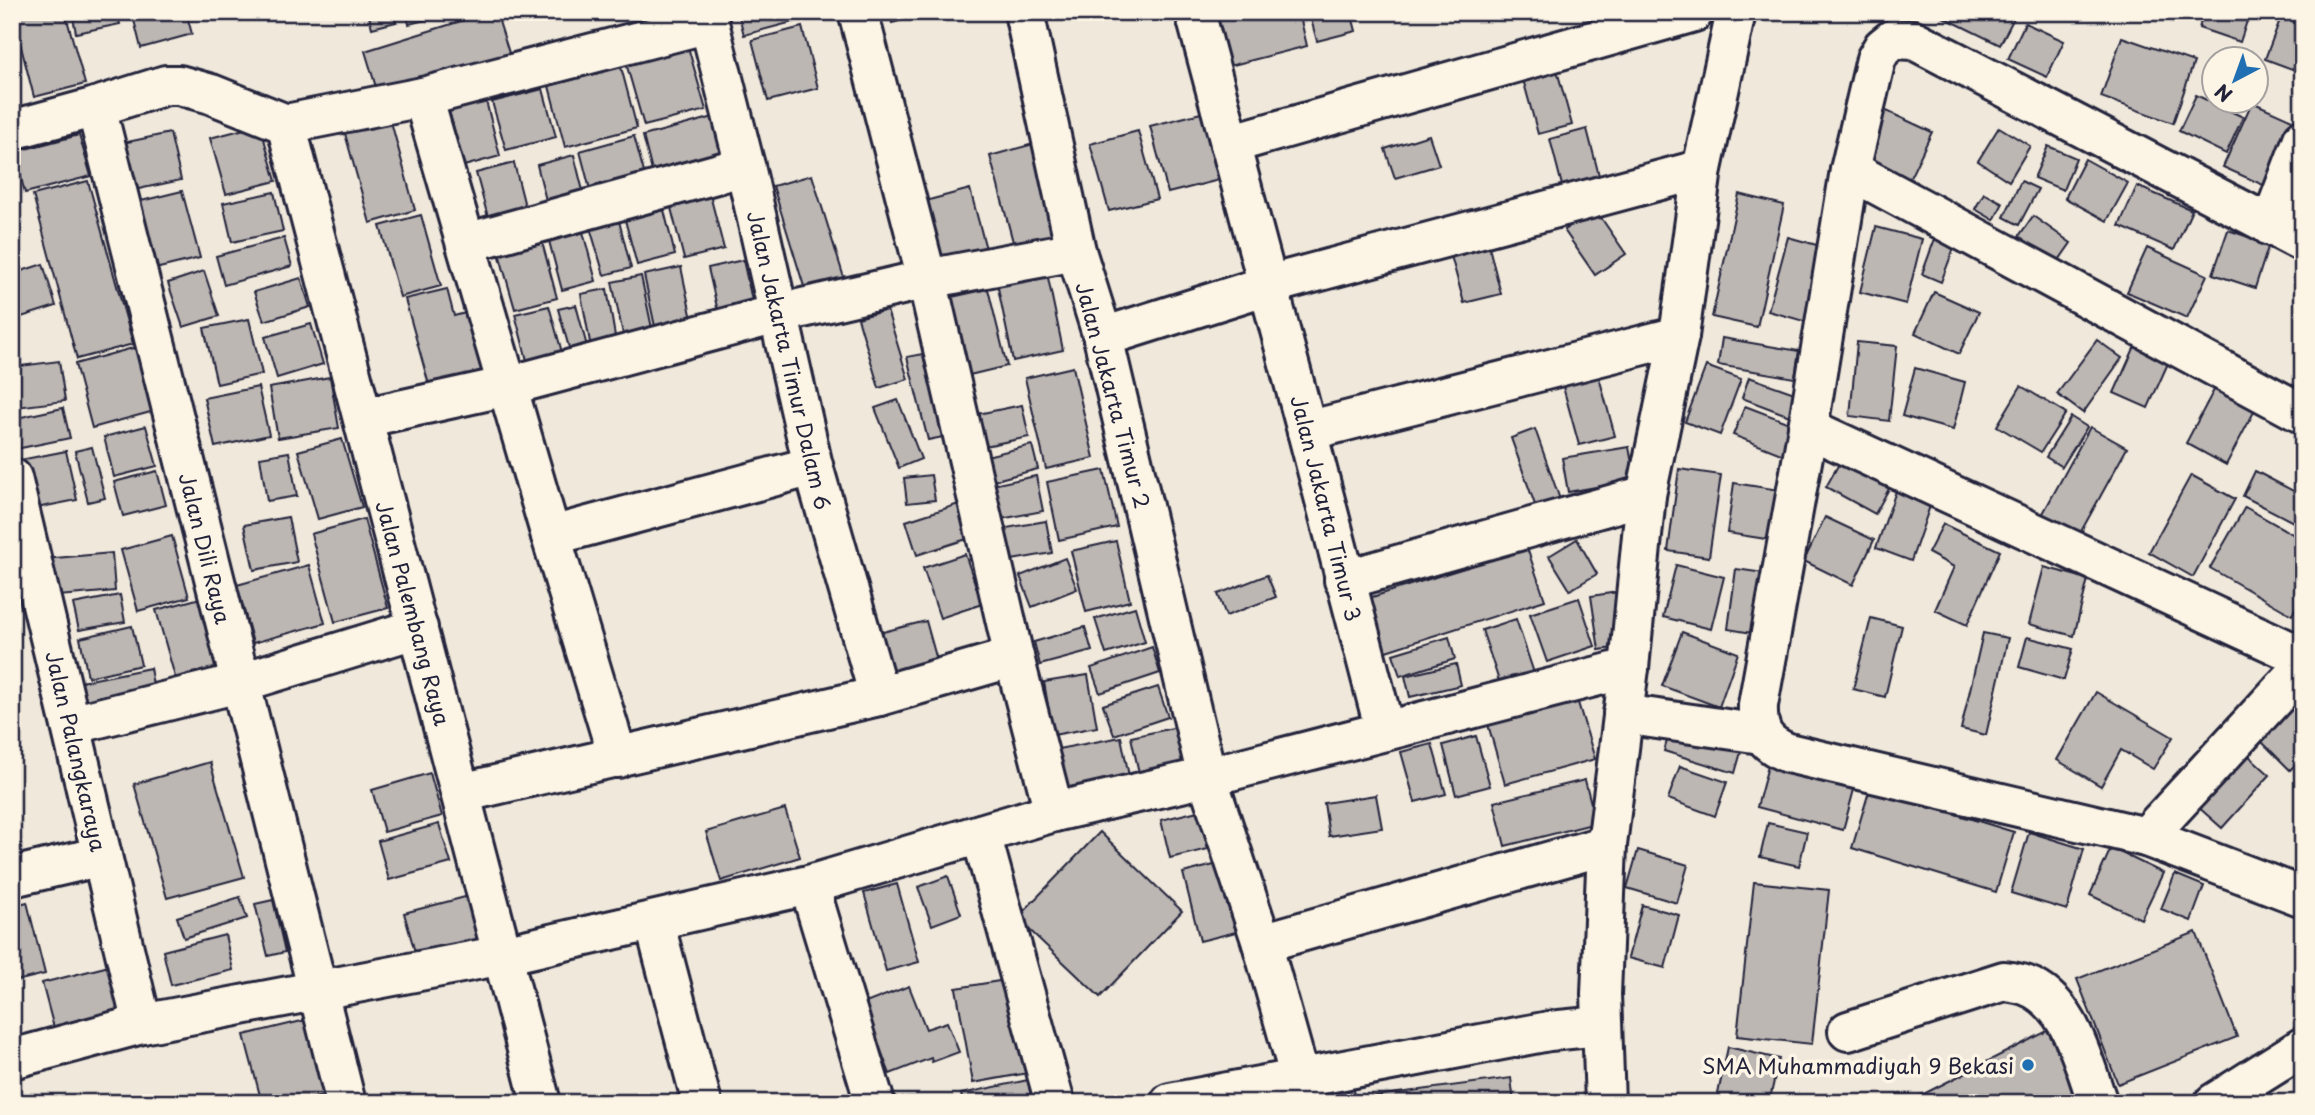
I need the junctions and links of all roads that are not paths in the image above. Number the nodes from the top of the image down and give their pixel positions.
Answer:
1 (858, 12) edge
2 (1024, 12) edge
3 (1195, 12) edge
4 (1694, 12) edge
5 (1736, 12) edge
6 (709, 18) edge
7 (423, 97) junction
8 (96, 107) junction
9 (286, 124) junction
10 (12, 130) edge
11 (2303, 139) edge
12 (1230, 145) junction
13 (745, 166) junction
14 (1702, 169) junction
15 (1850, 170) junction
16 (2286, 234) edge
17 (466, 243) junction
18 (1076, 251) junction
19 (927, 279) junction
20 (1268, 285) junction
21 (777, 314) junction
22 (1679, 336) junction
23 (1103, 337) junction
24 (509, 386) junction
25 (2303, 414) edge
26 (363, 418) junction
27 (1808, 428) junction
28 (1307, 431) junction
29 (813, 466) junction
30 (12, 478) edge
31 (1646, 495) junction
32 (551, 536) junction
33 (1344, 580) junction
34 (418, 628) junction
35 (1014, 657) junction
36 (2303, 657) edge
37 (2303, 667) edge
38 (1629, 668) junction
39 (239, 683) junction
40 (879, 696) junction
41 (1623, 714) junction
42 (71, 725) junction
43 (1385, 731) junction
44 (1761, 734) junction
45 (618, 758) junction
46 (1207, 777) junction
47 (461, 793) junction
48 (1054, 812) junction
49 (981, 834) junction
50 (2146, 837) junction
51 (1607, 845) junction
52 (102, 856) junction
53 (12, 877) edge
54 (809, 885) junction
55 (2303, 897) edge
56 (654, 921) junction
57 (1262, 943) junction
58 (503, 955) junction
59 (318, 988) junction
60 (142, 1024) junction
61 (1601, 1026) junction
62 (1848, 1031) dead end
63 (2303, 1047) edge
64 (12, 1059) edge
65 (1304, 1089) edge
66 (346, 1103) edge
67 (541, 1103) edge
68 (702, 1103) edge
69 (875, 1103) edge
70 (1055, 1103) edge
71 (1170, 1103) edge
72 (1605, 1103) edge
73 (2098, 1103) edge
74 (2214, 1103) edge

1 - 19 street
2 - 18 street, Jalan Jakarta Timur 2
3 - 12 street, Jalan Jakarta Timur 3
4 - 12 street
5 - 14 street
6 - 7 street
6 - 13 street, Jalan Jakarta Timur Dalam 6
7 - 9 street
7 - 17 street
8 - 9 street
8 - 10 street
8 - 39 street, Jalan Dili Raya
9 - 26 street, Jalan Palembang Raya
11 - 16 street
12 - 20 street, Jalan Jakarta Timur 3
13 - 17 street
13 - 21 street, Jalan Jakarta Timur Dalam 6
14 - 20 street
14 - 22 street
15 - 16 street
15 - 25 street
15 - 27 street
17 - 24 street
18 - 19 street
18 - 23 street, Jalan Jakarta Timur 2
19 - 21 street
19 - 35 street
20 - 23 street
20 - 28 street, Jalan Jakarta Timur 3
21 - 24 street
21 - 29 street, Jalan Jakarta Timur Dalam 6
22 - 28 street
22 - 31 street
23 - 46 street, Jalan Jakarta Timur 2
24 - 26 street
24 - 32 street
26 - 34 street, Jalan Palembang Raya
27 - 36 street
27 - 44 street
28 - 33 street, Jalan Jakarta Timur 3
29 - 32 street
29 - 40 street, Jalan Jakarta Timur Dalam 6
30 - 42 street, Jalan Palangkaraya
31 - 33 street
31 - 38 street
32 - 45 street
33 - 43 street, Jalan Jakarta Timur 3
34 - 39 street
34 - 47 street, Jalan Palembang Raya
35 - 40 street
35 - 48 street
37 - 50 street
38 - 41 street
38 - 43 street
39 - 42 street
39 - 59 street, Jalan Dili Raya
40 - 45 street
41 - 44 street
41 - 51 street
42 - 52 street, Jalan Palangkaraya
43 - 46 street
44 - 50 street
45 - 47 street
46 - 48 street
46 - 57 street, Jalan Jakarta Timur 2
47 - 58 street, Jalan Palembang Raya
48 - 49 street
49 - 54 street
49 - 70 street
50 - 55 street
51 - 57 street
51 - 61 street
52 - 53 street
52 - 60 street, Jalan Palangkaraya
54 - 56 street
54 - 69 street
56 - 58 street
56 - 68 street
57 - 65 street, Jalan Jakarta Timur 2
58 - 59 street
58 - 67 street, Jalan Palembang Raya
59 - 60 street
59 - 66 street, Jalan Dili Raya
60 - 64 street
61 - 65 street
61 - 72 street
62 - 73 street
63 - 74 street
65 - 71 street

